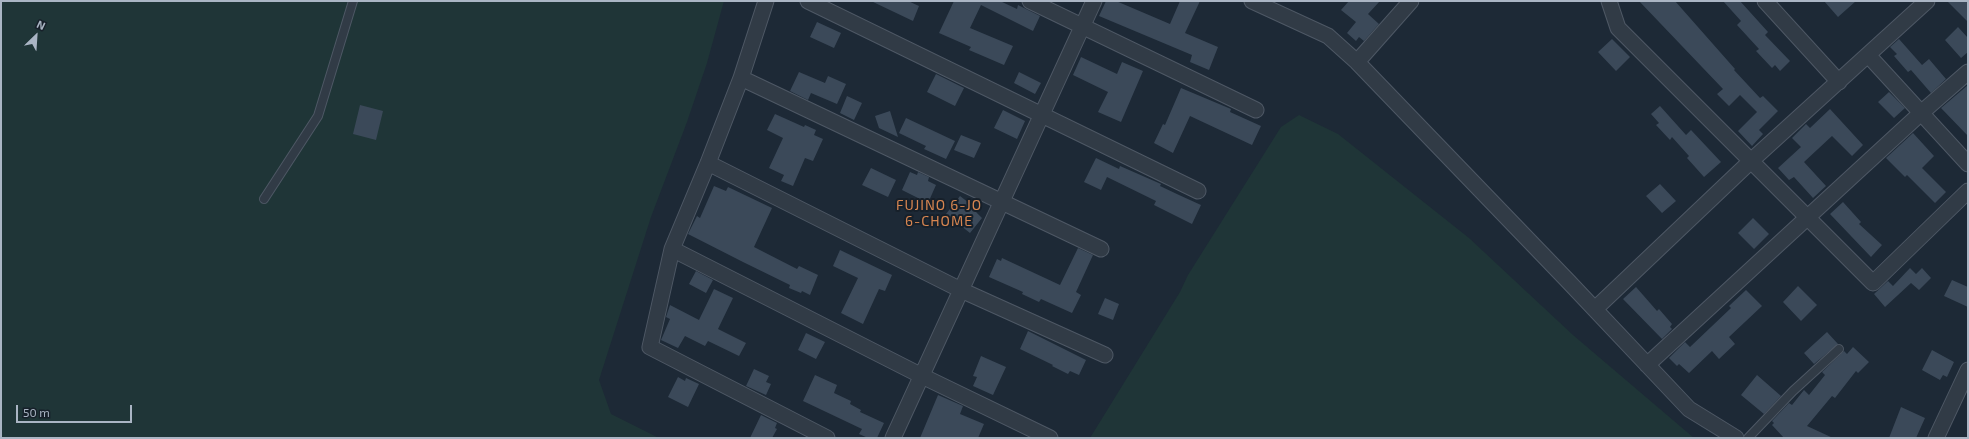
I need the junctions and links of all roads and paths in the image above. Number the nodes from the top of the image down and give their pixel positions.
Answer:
1 (353, 1) edge
2 (766, 1) edge
3 (808, 1) edge
4 (1030, 1) edge
5 (1094, 1) edge
6 (1252, 1) edge
7 (1411, 1) edge
8 (1765, 1) edge
9 (1926, 1) edge
10 (1613, 3) edge
11 (1082, 27) junction
12 (1868, 55) junction
13 (1357, 62) junction
14 (1968, 72) edge
15 (741, 78) junction
16 (1839, 82) junction
17 (1256, 110) dead end
18 (1921, 113) junction
19 (1042, 115) junction
20 (1752, 160) junction
21 (708, 163) junction
22 (1968, 164) edge
23 (1198, 191) dead end
24 (1968, 191) edge
25 (264, 199) dead end
26 (1001, 203) junction
27 (1808, 217) junction
28 (672, 248) junction
29 (1101, 249) dead end
30 (962, 290) junction
31 (1595, 309) junction
32 (1839, 349) dead end
33 (1104, 355) dead end
34 (1648, 365) junction
35 (1968, 370) edge
36 (922, 376) junction
37 (827, 438) edge
38 (893, 438) edge
39 (1050, 438) edge
40 (1736, 438) edge
41 (1748, 438) edge
42 (1936, 438) edge

1 - 25 lane
2 - 15 street
3 - 19 street
4 - 11 street
5 - 11 street
6 - 13 street
7 - 13 street
8 - 16 street
9 - 12 street
10 - 20 street
11 - 17 street
11 - 19 street
12 - 16 street
12 - 18 street
13 - 31 street
14 - 18 street
15 - 21 street
15 - 26 street
16 - 20 street
18 - 22 street
18 - 27 street
19 - 23 street
19 - 26 street
20 - 27 street
20 - 31 street
21 - 28 street
21 - 30 street
24 - 27 street
26 - 29 street
26 - 30 street
27 - 34 street
28 - 36 street
28 - 37 street
30 - 33 street
30 - 36 street
31 - 34 street
32 - 41 lane
34 - 40 street
35 - 42 street
36 - 38 street
36 - 39 street

